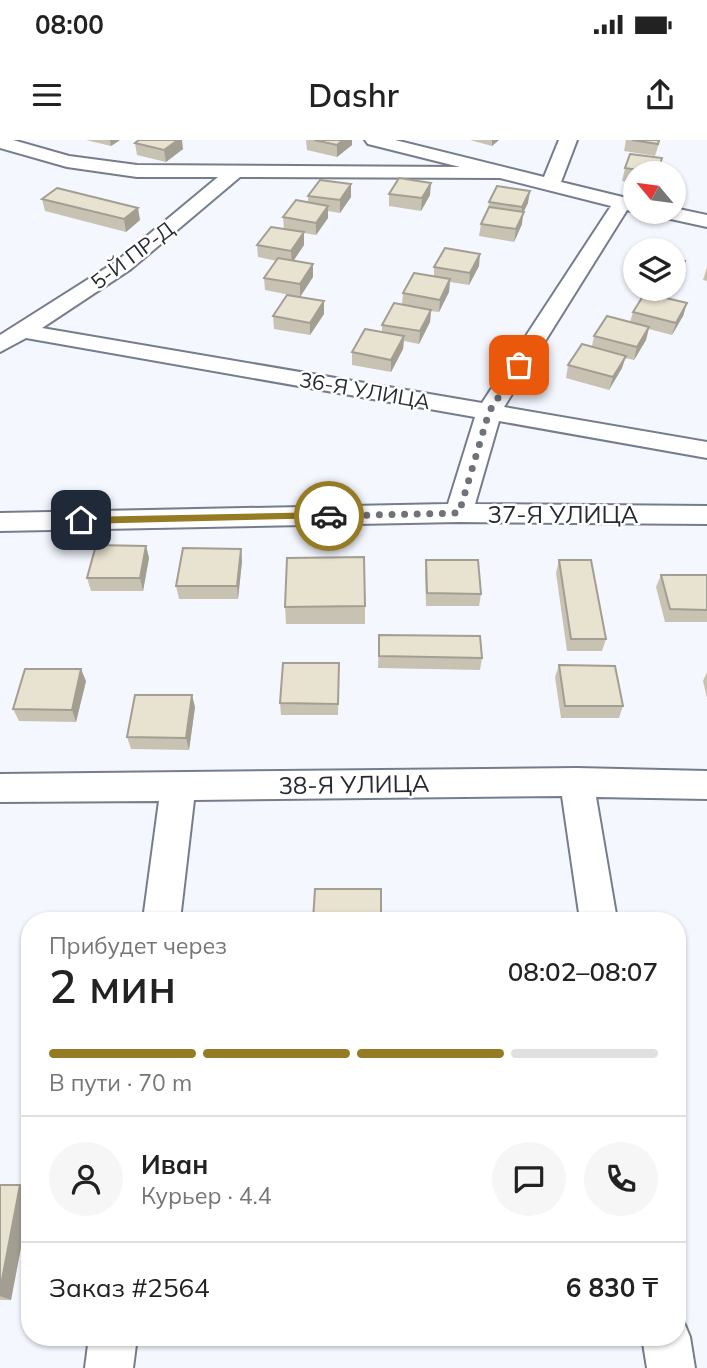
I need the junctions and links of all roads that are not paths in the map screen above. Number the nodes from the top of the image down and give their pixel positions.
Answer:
1 (373, 140) edge
2 (568, 140) edge
3 (0, 142) edge
4 (32, 144) edge
5 (0, 163) edge
6 (235, 172) junction
7 (496, 173) junction
8 (550, 186) junction
9 (623, 203) edge
10 (623, 213) edge
11 (686, 217) edge
12 (707, 221) edge
13 (23, 331) junction
14 (0, 345) edge
15 (489, 412) junction
16 (707, 450) edge
17 (459, 513) junction
18 (707, 515) edge
19 (0, 522) edge
20 (577, 782) junction
21 (707, 785) edge
22 (178, 786) junction
23 (0, 788) edge
24 (163, 912) edge
25 (598, 912) edge
26 (112, 1346) edge
27 (667, 1346) edge
28 (109, 1368) edge
29 (671, 1368) edge

1 - 7 street
2 - 8 street
3 - 4 street
4 - 5 street
4 - 6 street
6 - 7 street
6 - 13 street, 5-Й ПР-Д
7 - 8 street
8 - 9 street
10 - 15 street
11 - 12 street
13 - 14 street, 5-Й ПР-Д
13 - 15 street, 36-Я УЛИЦА
15 - 16 street, 36-Я УЛИЦА
15 - 17 street
17 - 18 street, 37-Я УЛИЦА
17 - 19 street, 37-Я УЛИЦА
20 - 21 street, 38-Я УЛИЦА
20 - 22 street, 38-Я УЛИЦА
20 - 25 street
22 - 23 street, 38-Я УЛИЦА
22 - 24 street
26 - 28 street
27 - 29 street

